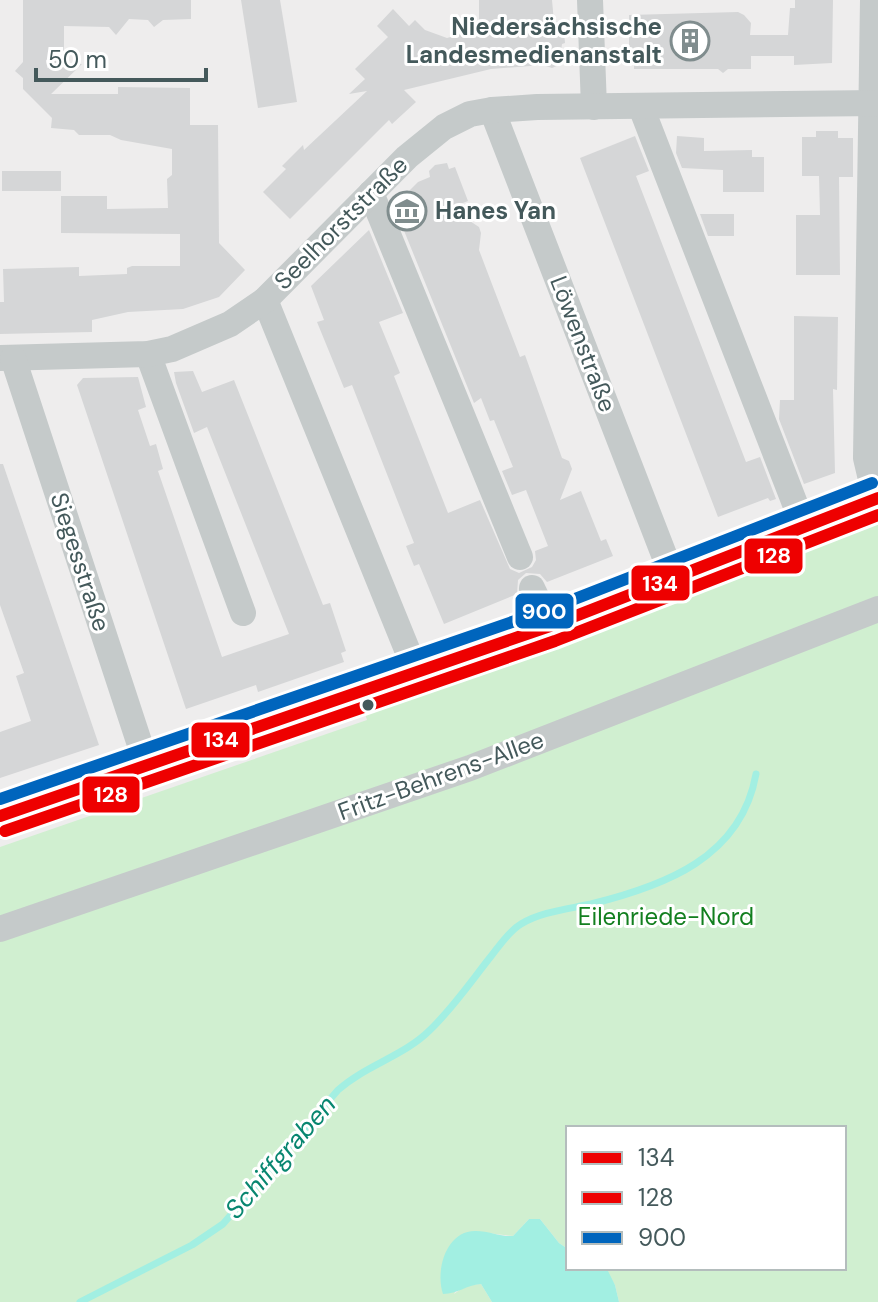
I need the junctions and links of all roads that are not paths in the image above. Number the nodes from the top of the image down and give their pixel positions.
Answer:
1 (590, 0) edge
2 (873, 0) edge
3 (875, 103) edge
4 (594, 107) junction
5 (641, 107) junction
6 (492, 110) junction
7 (371, 193) junction
8 (265, 300) junction
9 (148, 354) junction
10 (7, 358) edge
11 (877, 502) edge
12 (804, 527) junction
13 (520, 557) dead end
14 (673, 578) junction
15 (532, 588) dead end
16 (878, 609) edge
17 (243, 613) dead end
18 (550, 626) junction
19 (417, 674) junction
20 (147, 766) junction
21 (0, 816) edge
22 (0, 929) edge

1 - 4 street
2 - 3 street
3 - 5 street, Seelhorststraße
3 - 11 street
4 - 5 street, Seelhorststraße
4 - 6 street, Seelhorststraße
5 - 12 street
6 - 7 street, Seelhorststraße
6 - 14 street, Löwenstraße
7 - 8 street, Seelhorststraße
7 - 13 street
8 - 9 street, Seelhorststraße
8 - 19 street
9 - 10 street, Seelhorststraße
9 - 17 street
10 - 20 street, Siegesstraße
11 - 12 street
12 - 14 street
14 - 18 street
15 - 18 street
16 - 22 street, Fritz-Behrens-Allee
18 - 19 street
19 - 20 street
20 - 21 street

